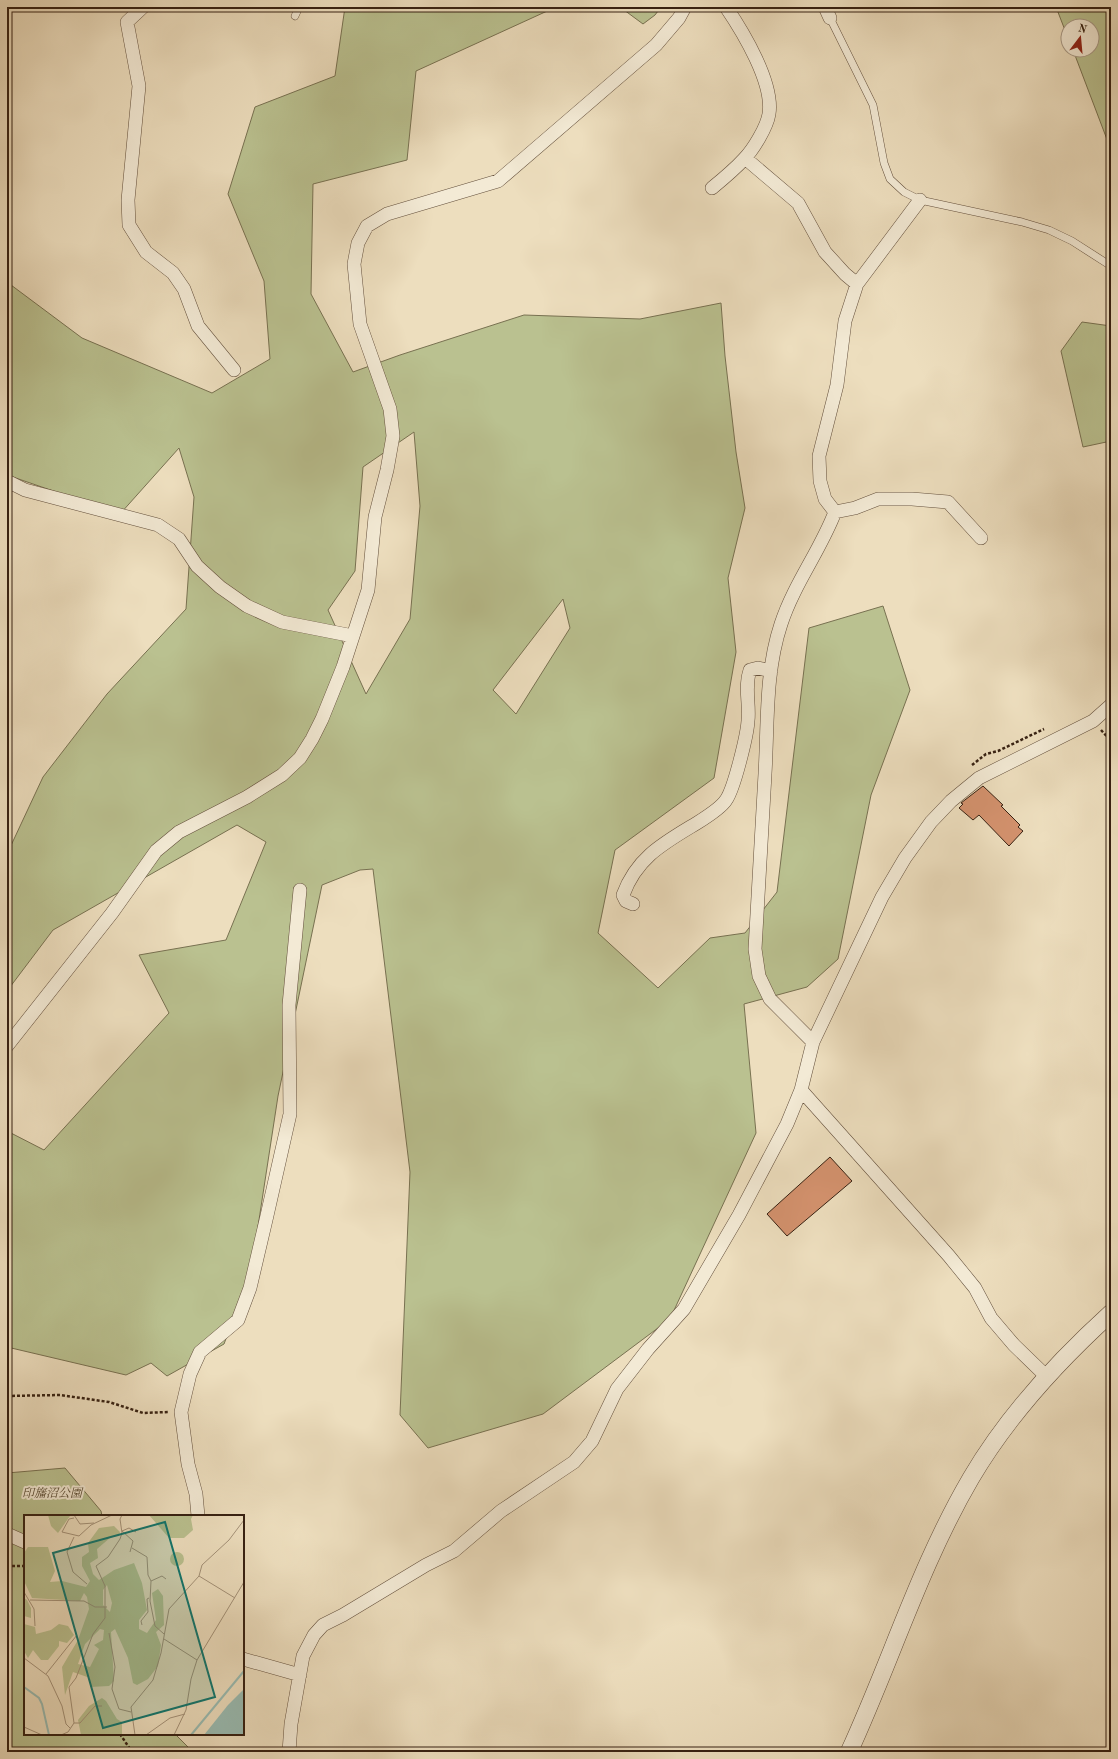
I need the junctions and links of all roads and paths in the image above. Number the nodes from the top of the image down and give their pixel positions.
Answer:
1 (143, 7) edge
2 (299, 7) edge
3 (685, 7) edge
4 (726, 7) edge
5 (827, 12) edge
6 (295, 16) dead end
7 (745, 158) junction
8 (712, 188) dead end
9 (920, 200) junction
10 (1111, 266) edge
11 (856, 284) junction
12 (234, 370) dead end
13 (7, 481) edge
14 (835, 512) junction
15 (981, 538) dead end
16 (353, 636) junction
17 (771, 671) junction
18 (1111, 705) edge
19 (300, 890) dead end
20 (633, 904) dead end
21 (813, 1042) junction
22 (7, 1046) edge
23 (801, 1090) junction
24 (1111, 1313) edge
25 (1046, 1376) junction
26 (7, 1396) edge
27 (181, 1412) junction
28 (198, 1515) edge
29 (7, 1534) edge
30 (24, 1542) edge
31 (7, 1566) edge
32 (24, 1566) edge
33 (244, 1659) edge
34 (300, 1675) junction
35 (121, 1735) edge
36 (132, 1752) edge
37 (289, 1752) edge
38 (849, 1752) edge

1 - 12 street
2 - 6 lane
3 - 16 street
4 - 7 street
5 - 9 lane
7 - 8 street
7 - 11 street
9 - 10 lane
9 - 11 street
11 - 14 street
13 - 16 street
14 - 15 street
14 - 17 street
16 - 22 street
17 - 20 street
17 - 21 street
18 - 21 street
19 - 27 street
21 - 23 street
23 - 25 street
23 - 34 street
24 - 25 street
25 - 38 street
26 - 27 path
27 - 28 street
29 - 30 street
31 - 32 path
33 - 34 street
34 - 37 street
35 - 36 path

